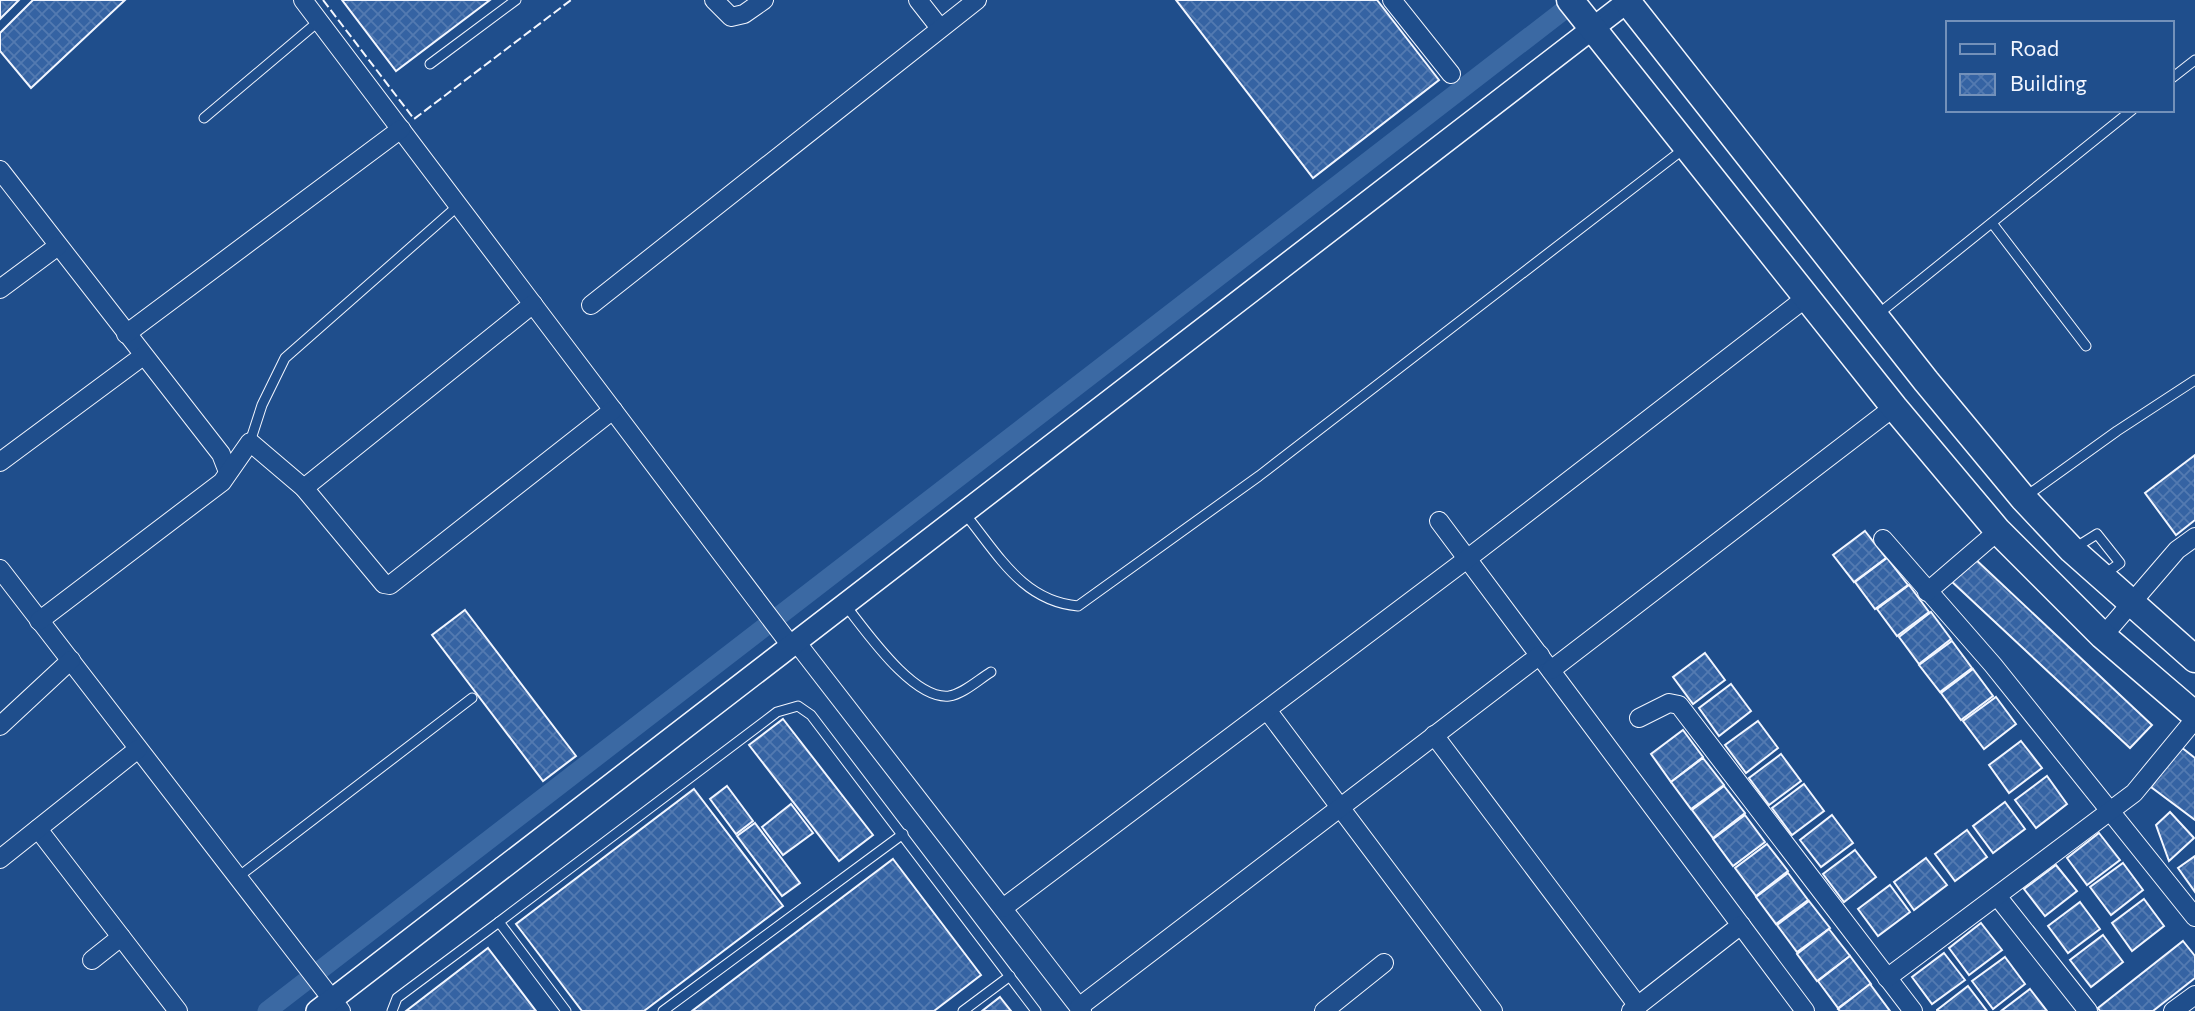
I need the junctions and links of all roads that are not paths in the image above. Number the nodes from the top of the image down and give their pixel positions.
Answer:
1 (303, 0) edge
2 (516, 0) edge
3 (714, 0) edge
4 (764, 0) edge
5 (918, 0) edge
6 (977, 0) edge
7 (1392, 0) edge
8 (1628, 1) edge
9 (1581, 14) edge
10 (319, 21) junction
11 (940, 28) junction
12 (2195, 60) edge
13 (430, 64) dead end
14 (1451, 74) dead end
15 (2174, 76) edge
16 (2130, 112) edge
17 (204, 118) dead end
18 (401, 129) junction
19 (1688, 146) junction
20 (0, 170) edge
21 (459, 205) junction
22 (1992, 223) junction
23 (58, 246) junction
24 (0, 289) edge
25 (1807, 297) junction
26 (533, 304) junction
27 (591, 305) dead end
28 (1875, 316) junction
29 (126, 334) junction
30 (2086, 346) dead end
31 (142, 356) junction
32 (2195, 380) edge
33 (1894, 407) junction
34 (613, 410) junction
35 (250, 442) junction
36 (0, 462) edge
37 (228, 472) junction
38 (304, 488) junction
39 (2023, 498) junction
40 (965, 514) junction
41 (1439, 521) dead end
42 (1997, 531) junction
43 (2195, 537) edge
44 (1883, 539) dead end
45 (1467, 559) junction
46 (0, 570) edge
47 (1927, 592) junction
48 (2131, 605) junction
49 (846, 606) junction
50 (39, 621) junction
51 (786, 636) junction
52 (2103, 636) junction
53 (2195, 659) edge
54 (71, 660) junction
55 (1545, 663) junction
56 (991, 673) dead end
57 (472, 698) dead end
58 (1267, 710) junction
59 (2195, 717) edge
60 (1639, 718) dead end
61 (0, 726) edge
62 (1434, 735) junction
63 (138, 749) junction
64 (1340, 807) junction
65 (2112, 810) junction
66 (38, 829) junction
67 (902, 834) junction
68 (0, 859) edge
69 (238, 877) junction
70 (1997, 896) junction
71 (1003, 908) junction
72 (2195, 917) edge
73 (499, 922) junction
74 (1741, 925) junction
75 (121, 937) junction
76 (92, 960) dead end
77 (1384, 963) dead end
78 (1010, 976) junction
79 (1887, 978) junction
80 (2195, 995) edge
81 (329, 1002) edge
82 (1635, 1008) edge
83 (1081, 1009) edge
84 (1801, 1009) edge
85 (178, 1011) edge
86 (392, 1011) edge
87 (566, 1011) edge
88 (663, 1011) edge
89 (963, 1011) edge
90 (1036, 1011) edge
91 (1324, 1011) edge
92 (1493, 1011) edge
93 (1913, 1011) edge
94 (2088, 1011) edge
95 (2173, 1011) edge

1 - 10 street
2 - 13 lane
3 - 4 street
5 - 11 street
6 - 11 street
7 - 14 street
8 - 9 street
8 - 28 main road
9 - 19 main road
9 - 40 street
10 - 17 lane
10 - 18 street
11 - 27 street
12 - 15 lane
16 - 22 lane
18 - 21 street
18 - 29 street
19 - 25 main road
19 - 40 lane
20 - 23 street
21 - 26 street
21 - 35 lane
22 - 28 lane
22 - 30 lane
23 - 24 street
23 - 29 street
25 - 33 main road
25 - 45 street
26 - 34 street
26 - 38 street
28 - 39 main road
29 - 31 street
31 - 36 street
31 - 37 street
32 - 39 lane
33 - 42 main road
33 - 55 street
34 - 38 street
34 - 51 street
35 - 37 street
35 - 38 street
37 - 50 street
39 - 48 main road
40 - 49 street
41 - 45 street
42 - 47 street
42 - 52 main road
43 - 48 street
44 - 47 street
45 - 55 street
45 - 58 street
46 - 50 street
47 - 65 street
48 - 52 street
48 - 53 main road
49 - 51 street
49 - 56 lane
50 - 54 street
51 - 71 street
51 - 81 street
52 - 59 main road
54 - 61 street
54 - 63 street
55 - 62 street
55 - 74 street
57 - 69 lane
58 - 64 street
58 - 71 street
59 - 65 street
60 - 79 street
62 - 64 street
62 - 82 street
63 - 66 street
63 - 69 street
64 - 83 street
64 - 92 street
65 - 70 street
65 - 72 street
66 - 68 street
66 - 75 street
67 - 73 lane
67 - 78 lane
67 - 88 lane
69 - 81 street
70 - 79 street
70 - 94 street
71 - 83 street
73 - 86 lane
73 - 87 lane
74 - 82 street
74 - 84 street
75 - 76 street
75 - 85 street
77 - 91 street
78 - 89 lane
78 - 90 lane
79 - 93 street
80 - 95 street

